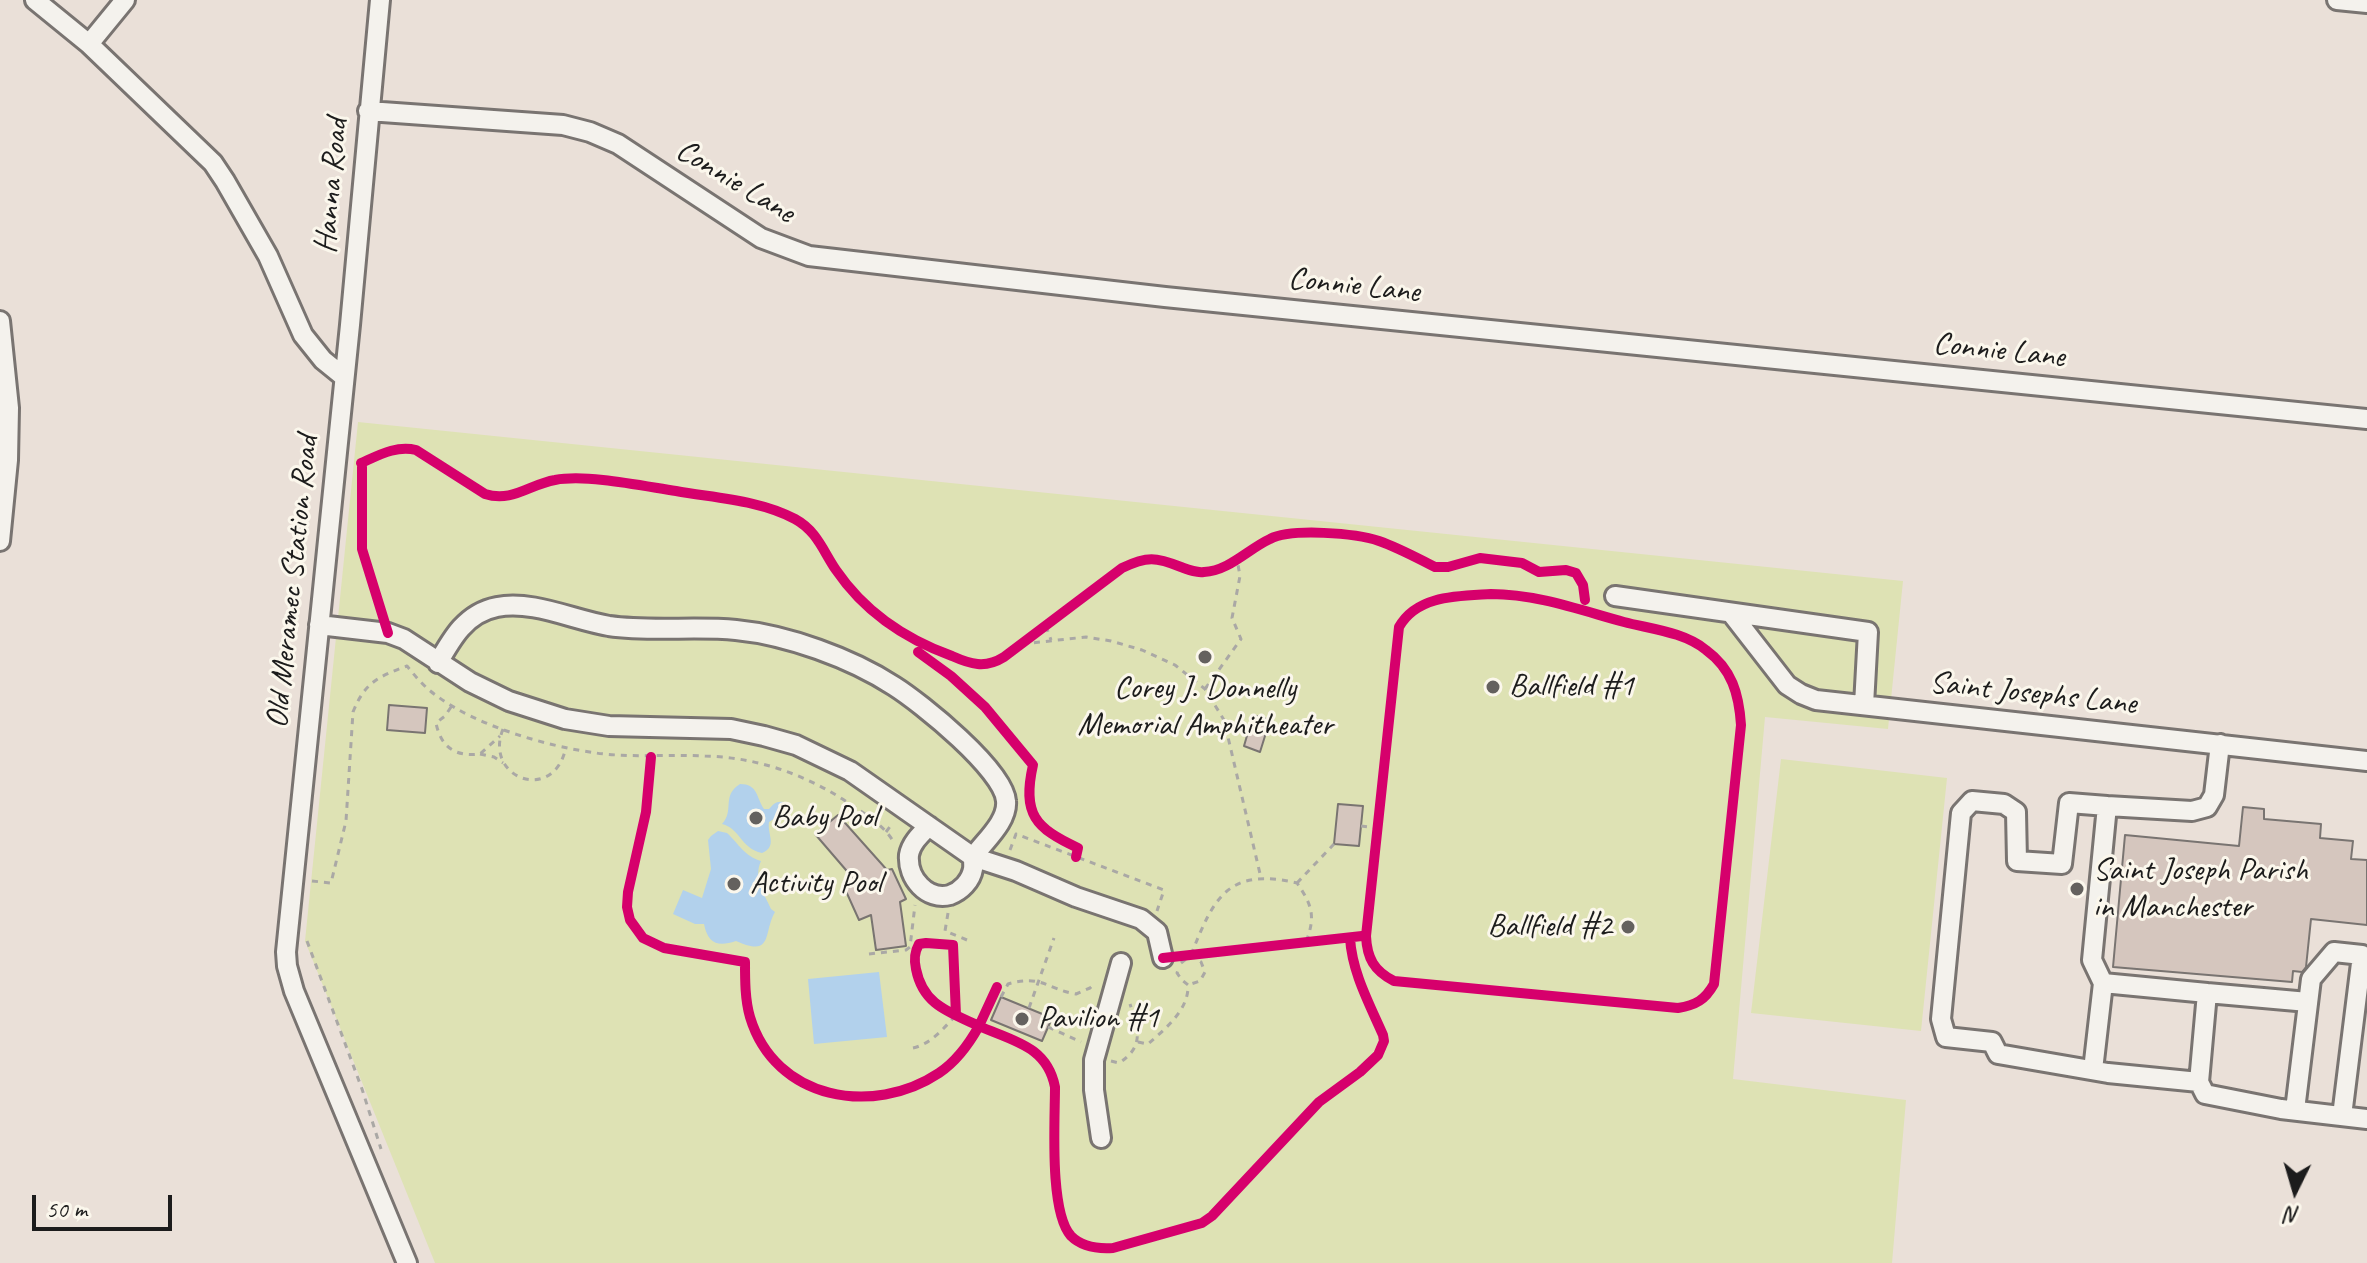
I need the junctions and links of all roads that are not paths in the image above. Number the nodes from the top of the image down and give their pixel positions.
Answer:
1 (35, 0) edge
2 (125, 0) edge
3 (380, 0) edge
4 (2337, 0) edge
5 (2367, 3) edge
6 (89, 44) junction
7 (368, 111) junction
8 (0, 321) edge
9 (344, 377) junction
10 (2367, 419) edge
11 (0, 541) edge
12 (1615, 596) dead end
13 (1731, 613) junction
14 (319, 625) junction
15 (438, 663) junction
16 (1864, 705) junction
17 (2220, 744) junction
18 (2367, 761) edge
19 (2107, 806) junction
20 (929, 826) junction
21 (973, 857) junction
22 (2365, 955) edge
23 (1163, 958) road end
24 (1121, 963) dead end
25 (2103, 983) junction
26 (2207, 993) junction
27 (2308, 1002) junction
28 (2367, 1064) edge
29 (2093, 1070) junction
30 (2347, 1077) junction
31 (2199, 1082) junction
32 (2295, 1110) junction
33 (2342, 1116) junction
34 (2367, 1119) edge
35 (1101, 1138) dead end
36 (407, 1263) edge

1 - 6 street
2 - 6 street
3 - 7 street, Hanna Road
4 - 5 street
6 - 9 street
7 - 9 street, Hanna Road
7 - 10 street, Connie Lane
8 - 11 street
9 - 14 street, Old Meramec Station Road
12 - 13 street
13 - 16 street, Saint Josephs Lane
13 - 16 street
14 - 15 street
14 - 36 street, Old Meramec Station Road
15 - 20 street
15 - 21 street
16 - 17 street, Saint Josephs Lane
17 - 18 street, Saint Josephs Lane
17 - 19 street
19 - 25 street
19 - 29 street
20 - 21 street
20 - 21 street
21 - 23 street
22 - 27 street
22 - 30 street
24 - 35 street
25 - 26 street
25 - 29 street
26 - 27 street
26 - 31 street
27 - 32 street
28 - 30 street
29 - 31 street
30 - 33 street
31 - 32 street
32 - 33 street
33 - 34 street

